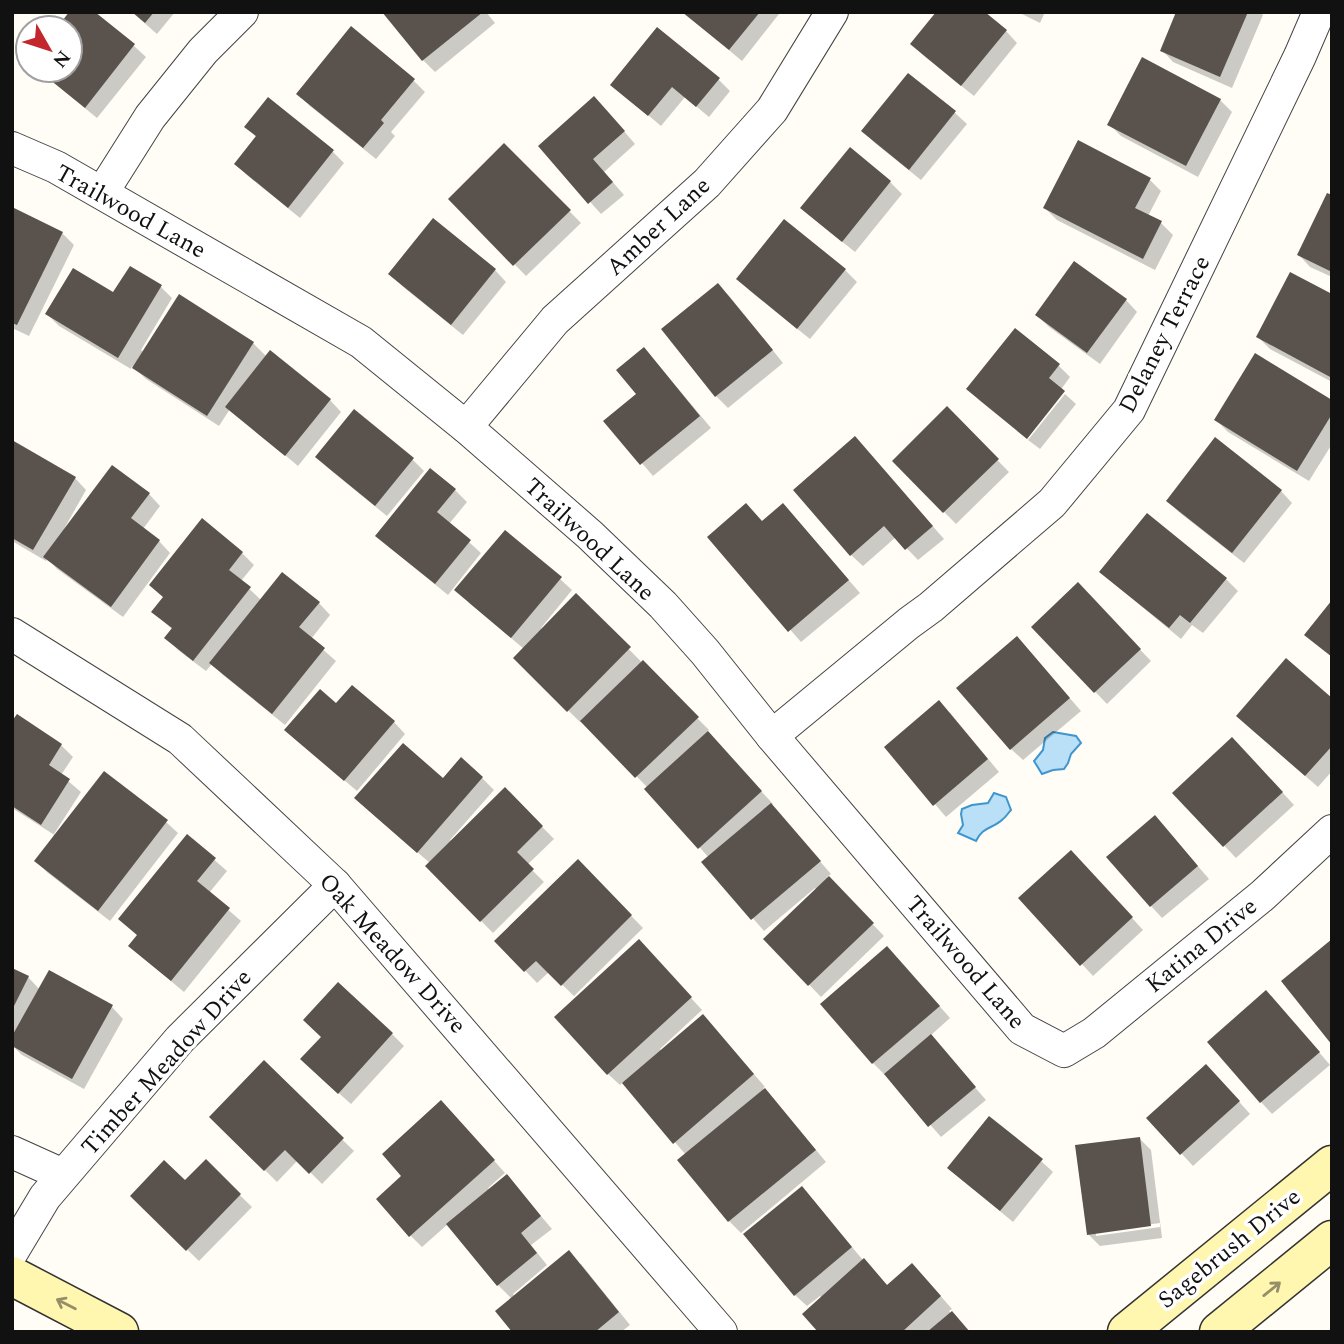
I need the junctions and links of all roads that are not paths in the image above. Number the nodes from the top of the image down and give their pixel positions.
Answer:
1 (242, 12) edge
2 (832, 12) edge
3 (1319, 12) edge
4 (12, 148) edge
5 (102, 193) junction
6 (466, 428) junction
7 (12, 634) edge
8 (772, 736) junction
9 (1332, 831) edge
10 (335, 885) junction
11 (1064, 1051) joint
12 (12, 1152) edge
13 (1332, 1165) edge
14 (63, 1175) junction
15 (1332, 1240) edge
16 (12, 1251) edge
17 (12, 1276) edge
18 (119, 1332) edge
19 (721, 1332) edge
20 (1127, 1332) edge
21 (1219, 1332) edge

1 - 5 street
2 - 6 street, Amber Lane
3 - 8 street, Delaney Terrace
4 - 5 street, Trailwood Lane
5 - 6 street, Trailwood Lane
6 - 8 street, Trailwood Lane
7 - 10 street, Oak Meadow Drive
8 - 11 street, Trailwood Lane
9 - 11 street, Katina Drive
10 - 14 street, Timber Meadow Drive
10 - 19 street, Oak Meadow Drive
12 - 14 street
13 - 20 street, Sagebrush Drive
14 - 16 street, Timber Meadow Drive
21 -> 15 street
18 -> 17 street

